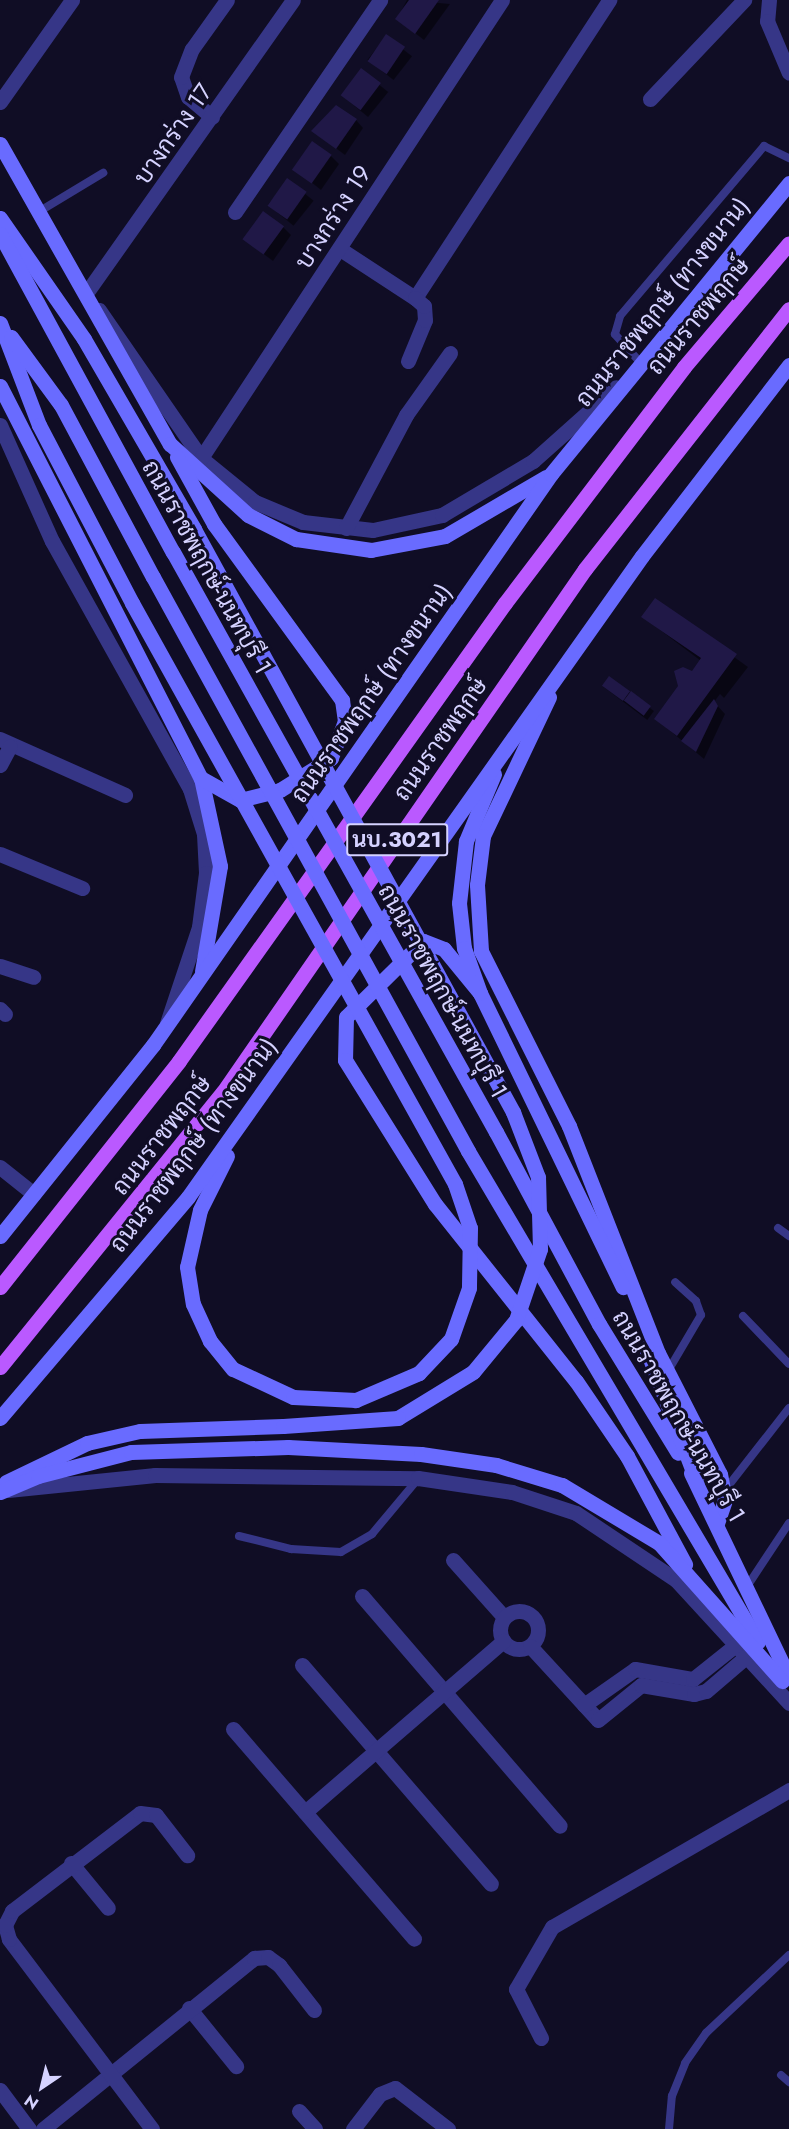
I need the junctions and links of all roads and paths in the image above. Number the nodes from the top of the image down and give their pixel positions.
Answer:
1 (72, 0) edge
2 (227, 0) edge
3 (293, 0) edge
4 (380, 0) edge
5 (502, 0) edge
6 (609, 0) edge
7 (744, 0) edge
8 (770, 0) edge
9 (789, 74) edge
10 (650, 99) dead end
11 (0, 102) edge
12 (212, 117) junction
13 (0, 144) edge
14 (789, 158) edge
15 (103, 173) dead end
16 (789, 183) edge
17 (40, 212) junction
18 (235, 212) dead end
19 (0, 218) edge
20 (0, 234) edge
21 (789, 243) edge
22 (340, 249) junction
23 (90, 298) junction
24 (415, 298) junction
25 (789, 309) edge
26 (0, 322) edge
27 (450, 353) dead end
28 (408, 361) dead end
29 (639, 361) junction
30 (789, 365) edge
31 (623, 381) junction
32 (0, 386) edge
33 (1, 432) edge
34 (170, 444) junction
35 (201, 458) junction
36 (551, 474) junction
37 (346, 528) junction
38 (560, 672) junction
39 (5, 743) edge
40 (505, 746) junction
41 (0, 765) edge
42 (201, 778) junction
43 (125, 795) dead end
44 (0, 854) edge
45 (82, 888) dead end
46 (0, 966) edge
47 (33, 977) dead end
48 (201, 977) junction
49 (480, 993) junction
50 (166, 1026) junction
51 (245, 1121) junction
52 (0, 1167) edge
53 (34, 1194) junction
54 (778, 1228) dead end
55 (0, 1236) edge
56 (789, 1236) edge
57 (675, 1282) dead end
58 (0, 1287) edge
59 (743, 1316) dead end
60 (789, 1364) edge
61 (0, 1367) edge
62 (668, 1371) junction
63 (789, 1408) edge
64 (0, 1418) edge
65 (418, 1478) junction
66 (696, 1482) junction
67 (1, 1489) edge
68 (725, 1490) junction
69 (717, 1523) junction
70 (789, 1523) edge
71 (239, 1536) dead end
72 (453, 1560) dead end
73 (688, 1572) junction
74 (748, 1585) junction
75 (362, 1596) dead end
76 (504, 1617) junction
77 (503, 1641) junction
78 (530, 1646) junction
79 (742, 1649) junction
80 (302, 1665) dead end
81 (786, 1684) edge
82 (444, 1692) junction
83 (789, 1703) edge
84 (584, 1705) junction
85 (233, 1730) dead end
86 (376, 1751) junction
87 (789, 1790) edge
88 (305, 1812) junction
89 (560, 1826) dead end
90 (187, 1855) dead end
91 (71, 1863) junction
92 (491, 1884) dead end
93 (108, 1908) dead end
94 (414, 1939) dead end
95 (789, 1955) edge
96 (189, 2008) junction
97 (314, 2010) dead end
98 (541, 2038) dead end
99 (236, 2066) dead end
100 (111, 2073) junction
101 (781, 2075) dead end
102 (789, 2082) edge
103 (0, 2090) edge
104 (299, 2111) dead end
105 (29, 2129) edge
106 (43, 2129) edge
107 (152, 2129) edge
108 (315, 2129) edge
109 (353, 2129) edge
110 (448, 2129) edge
111 (669, 2129) edge

1 - 11 street
2 - 12 street
3 - 12 street, บางกร่าง 17
4 - 18 street
5 - 22 street, บางกร่าง 19
6 - 24 street
7 - 10 street
8 - 9 street
12 - 23 street, บางกร่าง 17
13 - 17 main road
14 - 29 lane
15 - 17 lane
16 - 29 main road, ถนนราชพฤกษ์ (ทางขนาน) / นบ.3021
17 - 23 main road
19 - 67 main road, bridge
20 - 66 main road, ถนนราชพฤกษ์-นนทบุรี 1, bridge
21 - 58 main road, ถนนราชพฤกษ์ / นบ.3021
22 - 24 street
22 - 35 street, บางกร่าง 19
23 - 34 main road
23 - 35 street
24 - 28 street
25 - 61 main road, ถนนราชพฤกษ์ / นบ.3021
26 - 51 main road, bridge
26 - 81 main road, ถนนราชพฤกษ์-นนทบุรี 1, bridge
27 - 37 street
29 - 31 main road, ถนนราชพฤกษ์ (ทางขนาน) / นบ.3021
30 - 38 main road, ถนนราชพฤกษ์ (ทางขนาน) / นบ.3021
31 - 36 main road, ถนนราชพฤกษ์ (ทางขนาน) / นบ.3021
31 - 37 street
32 - 42 main road
33 - 50 street
34 - 36 main road
34 - 42 main road
35 - 37 street
36 - 48 main road, ถนนราชพฤกษ์ (ทางขนาน) / นบ.3021
38 - 40 main road, ถนนราชพฤกษ์ (ทางขนาน) / นบ.3021
38 - 62 main road
39 - 41 street
39 - 43 street
40 - 49 main road
40 - 51 main road, ถนนราชพฤกษ์ (ทางขนาน) / นบ.3021
42 - 48 main road
44 - 45 street
46 - 47 street
48 - 50 main road, ถนนราชพฤกษ์ (ทางขนาน) / นบ.3021
49 - 66 main road
49 - 73 main road
50 - 53 main road, ถนนราชพฤกษ์ (ทางขนาน) / นบ.3021
51 - 64 main road, ถนนราชพฤกษ์ (ทางขนาน) / นบ.3021
52 - 53 street
53 - 55 main road, ถนนราชพฤกษ์ (ทางขนาน) / นบ.3021
54 - 56 lane
57 - 62 lane
59 - 60 lane
62 - 68 main road
63 - 68 lane
65 - 67 street
65 - 71 lane
65 - 79 street
66 - 69 main road, ถนนราชพฤกษ์-นนทบุรี 1
67 - 73 main road
68 - 69 main road
69 - 74 main road, ถนนราชพฤกษ์-นนทบุรี 1
70 - 74 lane
72 - 76 street
73 - 81 main road
74 - 81 main road, ถนนราชพฤกษ์-นนทบุรี 1
75 - 82 street
76 - 77 street
76 - 78 street
77 - 78 street
77 - 82 street
78 - 84 street
79 - 83 street
79 - 84 street
79 - 84 street
80 - 86 street
82 - 86 street
82 - 89 street
85 - 88 street
86 - 88 street
86 - 92 street
87 - 98 street
88 - 94 street
90 - 91 street
91 - 93 street
91 - 100 street
95 - 111 lane
96 - 97 street
96 - 99 street
96 - 100 street
100 - 106 street
100 - 107 street
101 - 102 lane
103 - 105 street
104 - 108 street
109 - 110 street

